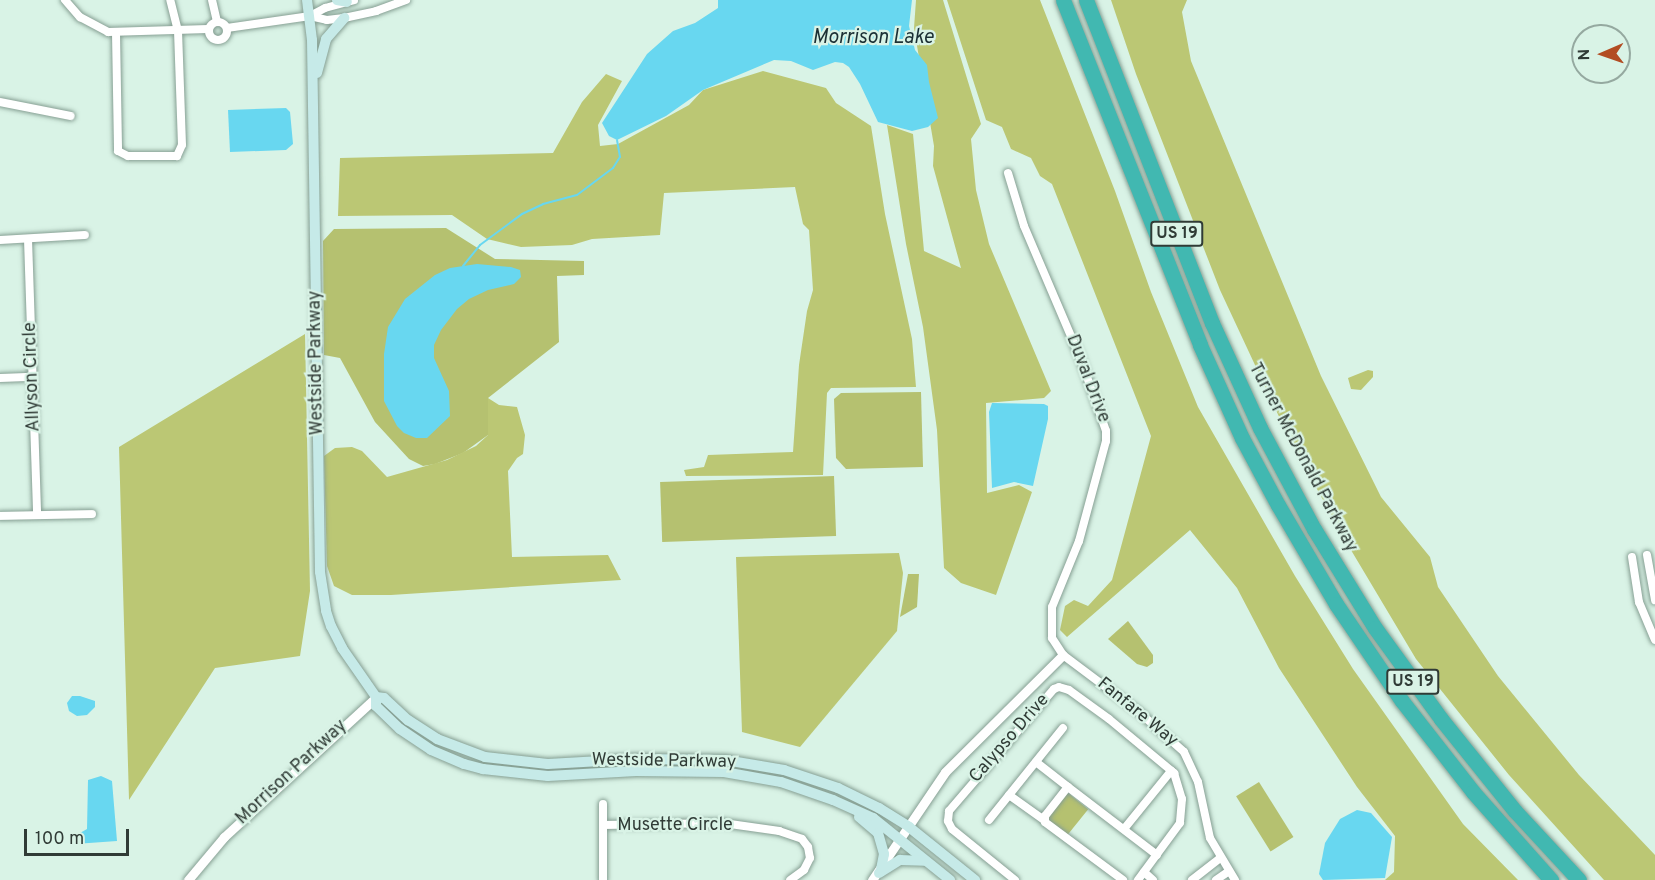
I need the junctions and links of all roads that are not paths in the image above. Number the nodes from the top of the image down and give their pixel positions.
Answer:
1 (65, 0) edge
2 (170, 0) edge
3 (212, 0) edge
4 (307, 0) edge
5 (346, 0) edge
6 (406, 0) edge
7 (1063, 0) edge
8 (1086, 0) edge
9 (310, 16) junction
10 (344, 18) junction
11 (217, 21) junction
12 (226, 28) junction
13 (208, 30) junction
14 (178, 31) junction
15 (116, 33) junction
16 (312, 93) junction
17 (0, 102) edge
18 (71, 116) dead end
19 (1008, 173) dead end
20 (85, 235) dead end
21 (28, 239) junction
22 (0, 240) edge
23 (0, 378) edge
24 (33, 378) junction
25 (92, 514) dead end
26 (37, 515) junction
27 (0, 516) edge
28 (1647, 555) dead end
29 (1632, 557) dead end
30 (1655, 600) edge
31 (1655, 640) edge
32 (1063, 655) junction
33 (375, 696) junction
34 (1064, 728) dead end
35 (1036, 762) junction
36 (1171, 771) junction
37 (1068, 787) junction
38 (1009, 795) junction
39 (840, 802) junction
40 (603, 804) dead end
41 (989, 820) dead end
42 (1044, 820) junction
43 (603, 825) junction
44 (909, 827) junction
45 (1124, 829) junction
46 (901, 840) junction
47 (1157, 855) junction
48 (1220, 858) junction
49 (929, 863) junction
50 (1144, 872) junction
51 (1228, 872) junction
52 (877, 874) edge
53 (188, 880) edge
54 (603, 880) edge
55 (790, 880) edge
56 (950, 880) edge
57 (975, 880) edge
58 (1015, 880) edge
59 (1123, 880) edge
60 (1138, 880) edge
61 (1153, 880) edge
62 (1191, 880) edge
63 (1216, 880) edge
64 (1234, 880) edge
65 (1551, 880) edge
66 (1578, 880) edge

1 - 15 street
2 - 14 street
3 - 11 street
4 - 9 main road
5 - 9 street
6 - 10 street
7 - 65 highway, US 19
8 - 66 highway, Turner McDonald Parkway / US 19
9 - 10 street
9 - 12 street
9 - 16 main road, Westside Parkway
10 - 16 main road
11 - 12 street
11 - 13 street
12 - 13 street
13 - 14 street
14 - 15 street
14 - 15 street
16 - 33 main road, Westside Parkway
17 - 18 street
19 - 32 street, Duval Drive
20 - 21 street
21 - 22 street
21 - 24 street, Allyson Circle
23 - 24 street
24 - 26 street, Allyson Circle
25 - 26 street
26 - 27 street
28 - 30 street
29 - 31 street
32 - 44 street
32 - 48 street, Fanfare Way
33 - 39 main road, Westside Parkway
33 - 44 main road, Westside Parkway
33 - 53 street, Morrison Parkway
34 - 35 street
35 - 37 street
35 - 38 street
36 - 45 street
36 - 47 street
36 - 58 street, Calypso Drive
37 - 42 street
37 - 45 street
38 - 41 street
38 - 42 street
39 - 46 main road, Westside Parkway
39 - 52 main road
40 - 43 street, Musette Circle
42 - 59 street
43 - 54 street, Musette Circle
43 - 55 street, Musette Circle
44 - 46 street
44 - 57 main road, Westside Parkway
45 - 47 street
46 - 49 main road, Westside Parkway
46 - 52 street
47 - 50 street
48 - 51 street, Fanfare Way
48 - 62 street
49 - 52 main road
49 - 56 main road, Westside Parkway
50 - 60 street
50 - 61 street
51 - 63 street
51 - 64 street, Fanfare Way

